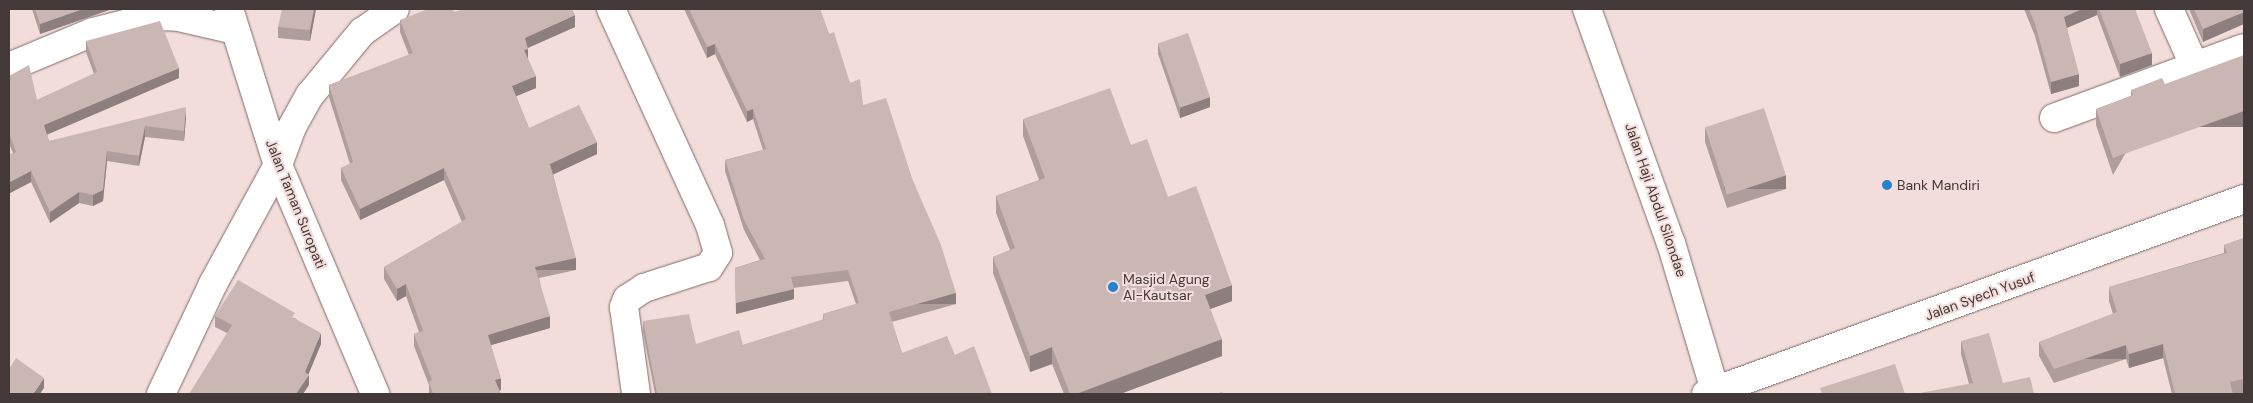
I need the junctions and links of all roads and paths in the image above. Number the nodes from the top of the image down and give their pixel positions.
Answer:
1 (395, 9) edge
2 (612, 9) edge
3 (1587, 9) edge
4 (2169, 9) edge
5 (232, 19) edge
6 (2244, 48) edge
7 (2194, 65) junction
8 (9, 66) edge
9 (2054, 118) dead end
10 (278, 165) junction
11 (2244, 199) edge
12 (1712, 393) edge
13 (161, 394) edge
14 (375, 394) edge
15 (636, 394) edge

1 - 10 main road
2 - 15 main road
3 - 12 main road, Jalan Haji Abdul Silondae
4 - 7 main road
5 - 8 main road
5 - 10 main road, Jalan Taman Suropati
6 - 7 main road
7 - 9 main road
10 - 13 main road
10 - 14 main road, Jalan Taman Suropati
11 - 12 main road, Jalan Syech Yusuf

